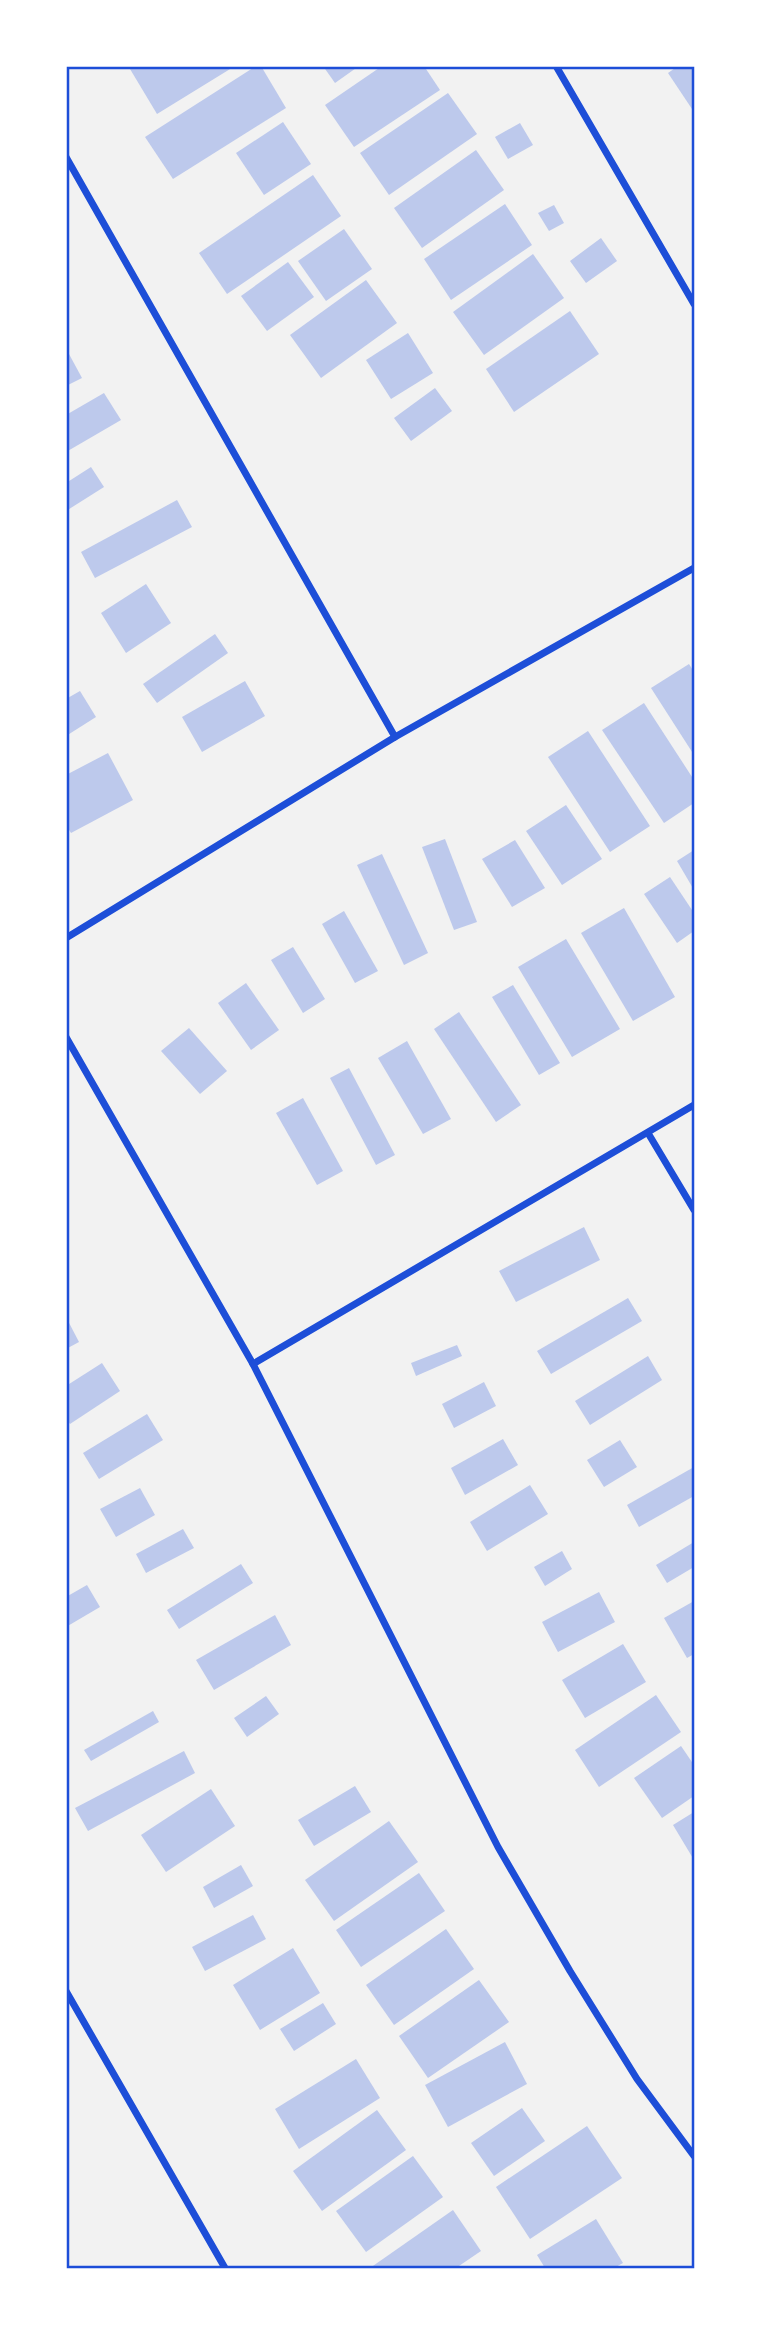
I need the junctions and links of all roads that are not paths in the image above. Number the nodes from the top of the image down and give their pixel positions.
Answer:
1 (556, 66) edge
2 (66, 157) edge
3 (695, 304) edge
4 (695, 568) edge
5 (395, 737) junction
6 (66, 938) edge
7 (66, 1037) edge
8 (695, 1105) edge
9 (648, 1133) junction
10 (695, 1210) edge
11 (253, 1364) junction
12 (66, 1992) edge
13 (695, 2156) edge
14 (225, 2269) edge

1 - 3 street
2 - 5 street
4 - 5 street
5 - 6 street
7 - 11 street
8 - 9 street
9 - 10 street
9 - 11 street
11 - 13 street
12 - 14 street

